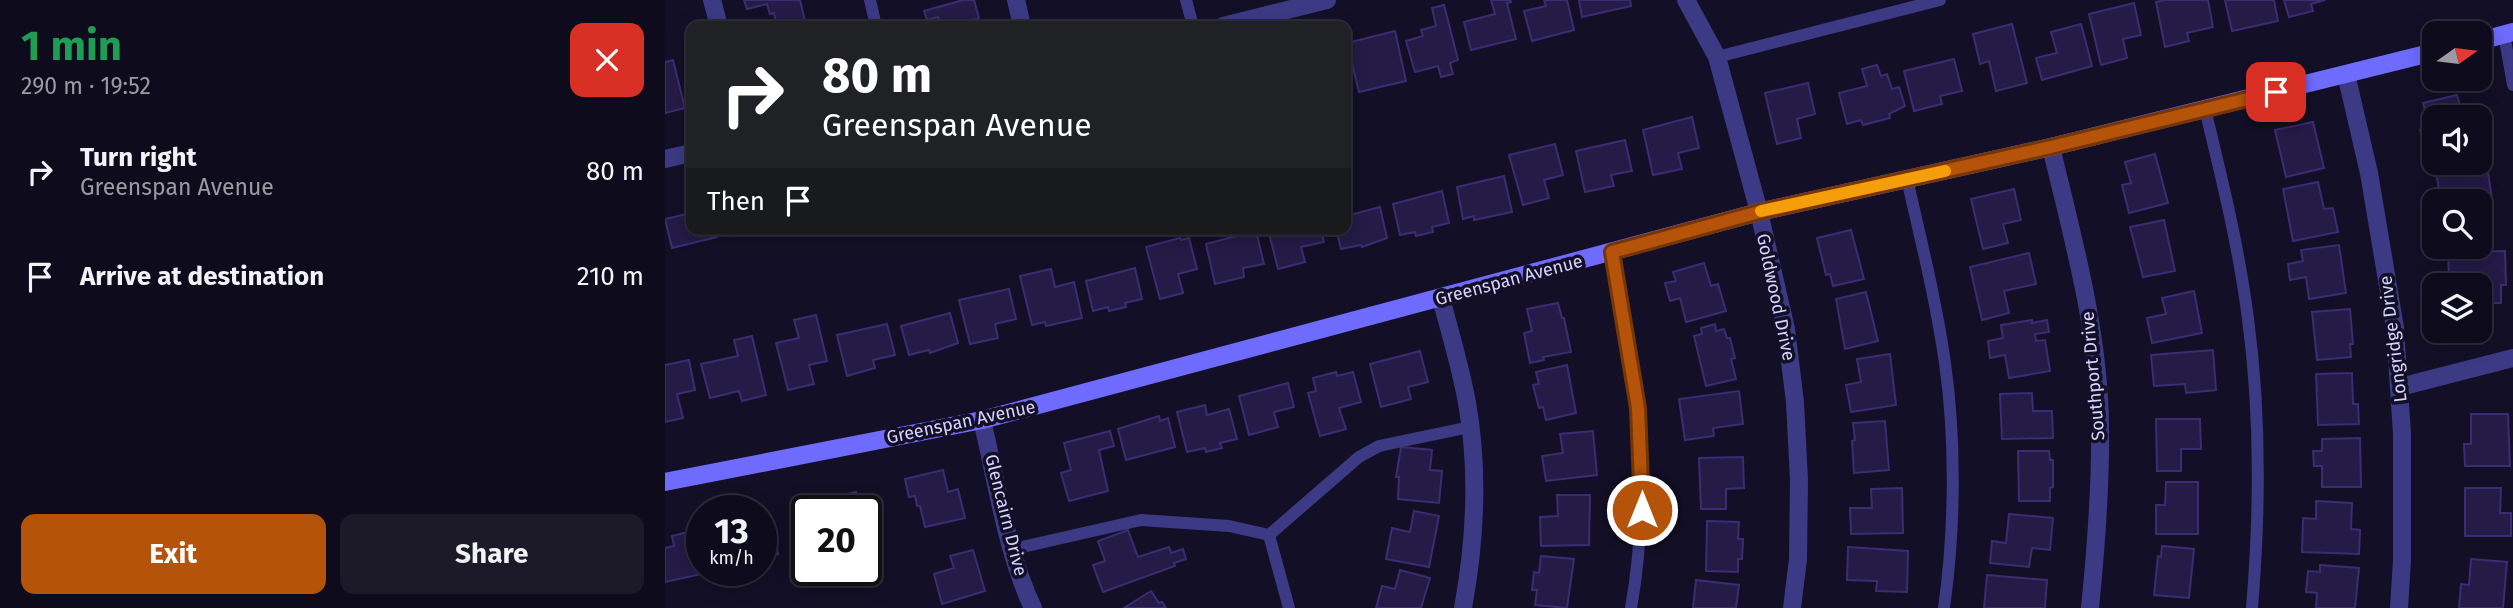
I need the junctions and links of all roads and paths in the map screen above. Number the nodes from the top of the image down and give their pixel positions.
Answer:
1 (712, 0) edge
2 (870, 0) edge
3 (1016, 0) edge
4 (1186, 0) edge
5 (1327, 0) edge
6 (1686, 0) edge
7 (1940, 0) edge
8 (718, 21) edge
9 (875, 21) edge
10 (1021, 21) edge
11 (1192, 21) edge
12 (1243, 21) edge
13 (2509, 33) edge
14 (2492, 38) edge
15 (2422, 55) edge
16 (1717, 57) junction
17 (2346, 74) junction
18 (2513, 85) edge
19 (2205, 109) junction
20 (2051, 147) junction
21 (686, 154) edge
22 (665, 159) edge
23 (1907, 179) junction
24 (1759, 212) junction
25 (1612, 252) junction
26 (1441, 298) junction
27 (2513, 358) edge
28 (2400, 387) junction
29 (982, 420) junction
30 (1470, 427) junction
31 (665, 482) edge
32 (1269, 535) junction
33 (1013, 549) junction
34 (1033, 608) edge
35 (1289, 608) edge
36 (1462, 608) edge
37 (1631, 608) edge
38 (1791, 608) edge
39 (1944, 608) edge
40 (2090, 608) edge
41 (2252, 608) edge
42 (2399, 608) edge

1 - 8 street
2 - 9 lane
3 - 10 street
4 - 11 lane
5 - 12 street
6 - 16 street, Goldwood Drive
7 - 16 lane
13 - 14 street
13 - 18 lane
15 - 17 street, Greenspan Avenue
16 - 24 street, Goldwood Drive
17 - 19 street, Greenspan Avenue
17 - 28 street, Longridge Drive
19 - 20 street, Greenspan Avenue
19 - 41 lane
20 - 23 street, Greenspan Avenue
20 - 40 street, Southport Drive
21 - 22 street
23 - 24 street, Greenspan Avenue
23 - 39 lane
24 - 25 street, Greenspan Avenue
24 - 38 street, Goldwood Drive
25 - 26 street, Greenspan Avenue
25 - 37 lane
26 - 29 street, Greenspan Avenue
26 - 30 street
27 - 28 street
28 - 42 street, Longridge Drive
29 - 31 street, Greenspan Avenue
29 - 33 street, Glencairn Drive
30 - 32 lane
30 - 36 street
32 - 33 lane
32 - 35 lane
33 - 34 street, Glencairn Drive

